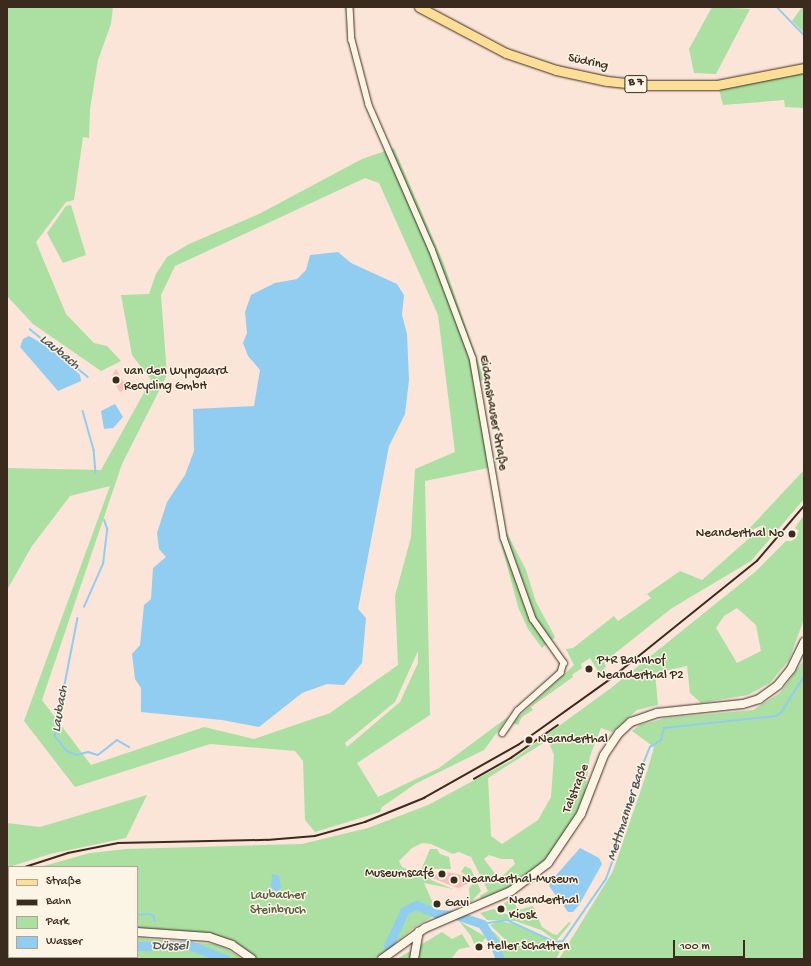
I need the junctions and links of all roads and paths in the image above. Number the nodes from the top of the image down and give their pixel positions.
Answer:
1 (350, 7) edge
2 (420, 7) edge
3 (429, 7) edge
4 (447, 22) junction
5 (804, 68) edge
6 (804, 642) edge
7 (503, 733) dead end
8 (138, 932) edge
9 (419, 932) junction
10 (252, 959) edge
11 (382, 959) edge
12 (414, 959) edge

1 - 7 street, Eidamshauser Straße
2 - 4 main road, Südring / B 7
3 - 4 main road, Südring / B 7
4 - 5 main road, Südring / B 7
6 - 9 main road, Talstraße
8 - 10 main road
9 - 11 main road, Talstraße
9 - 12 main road

